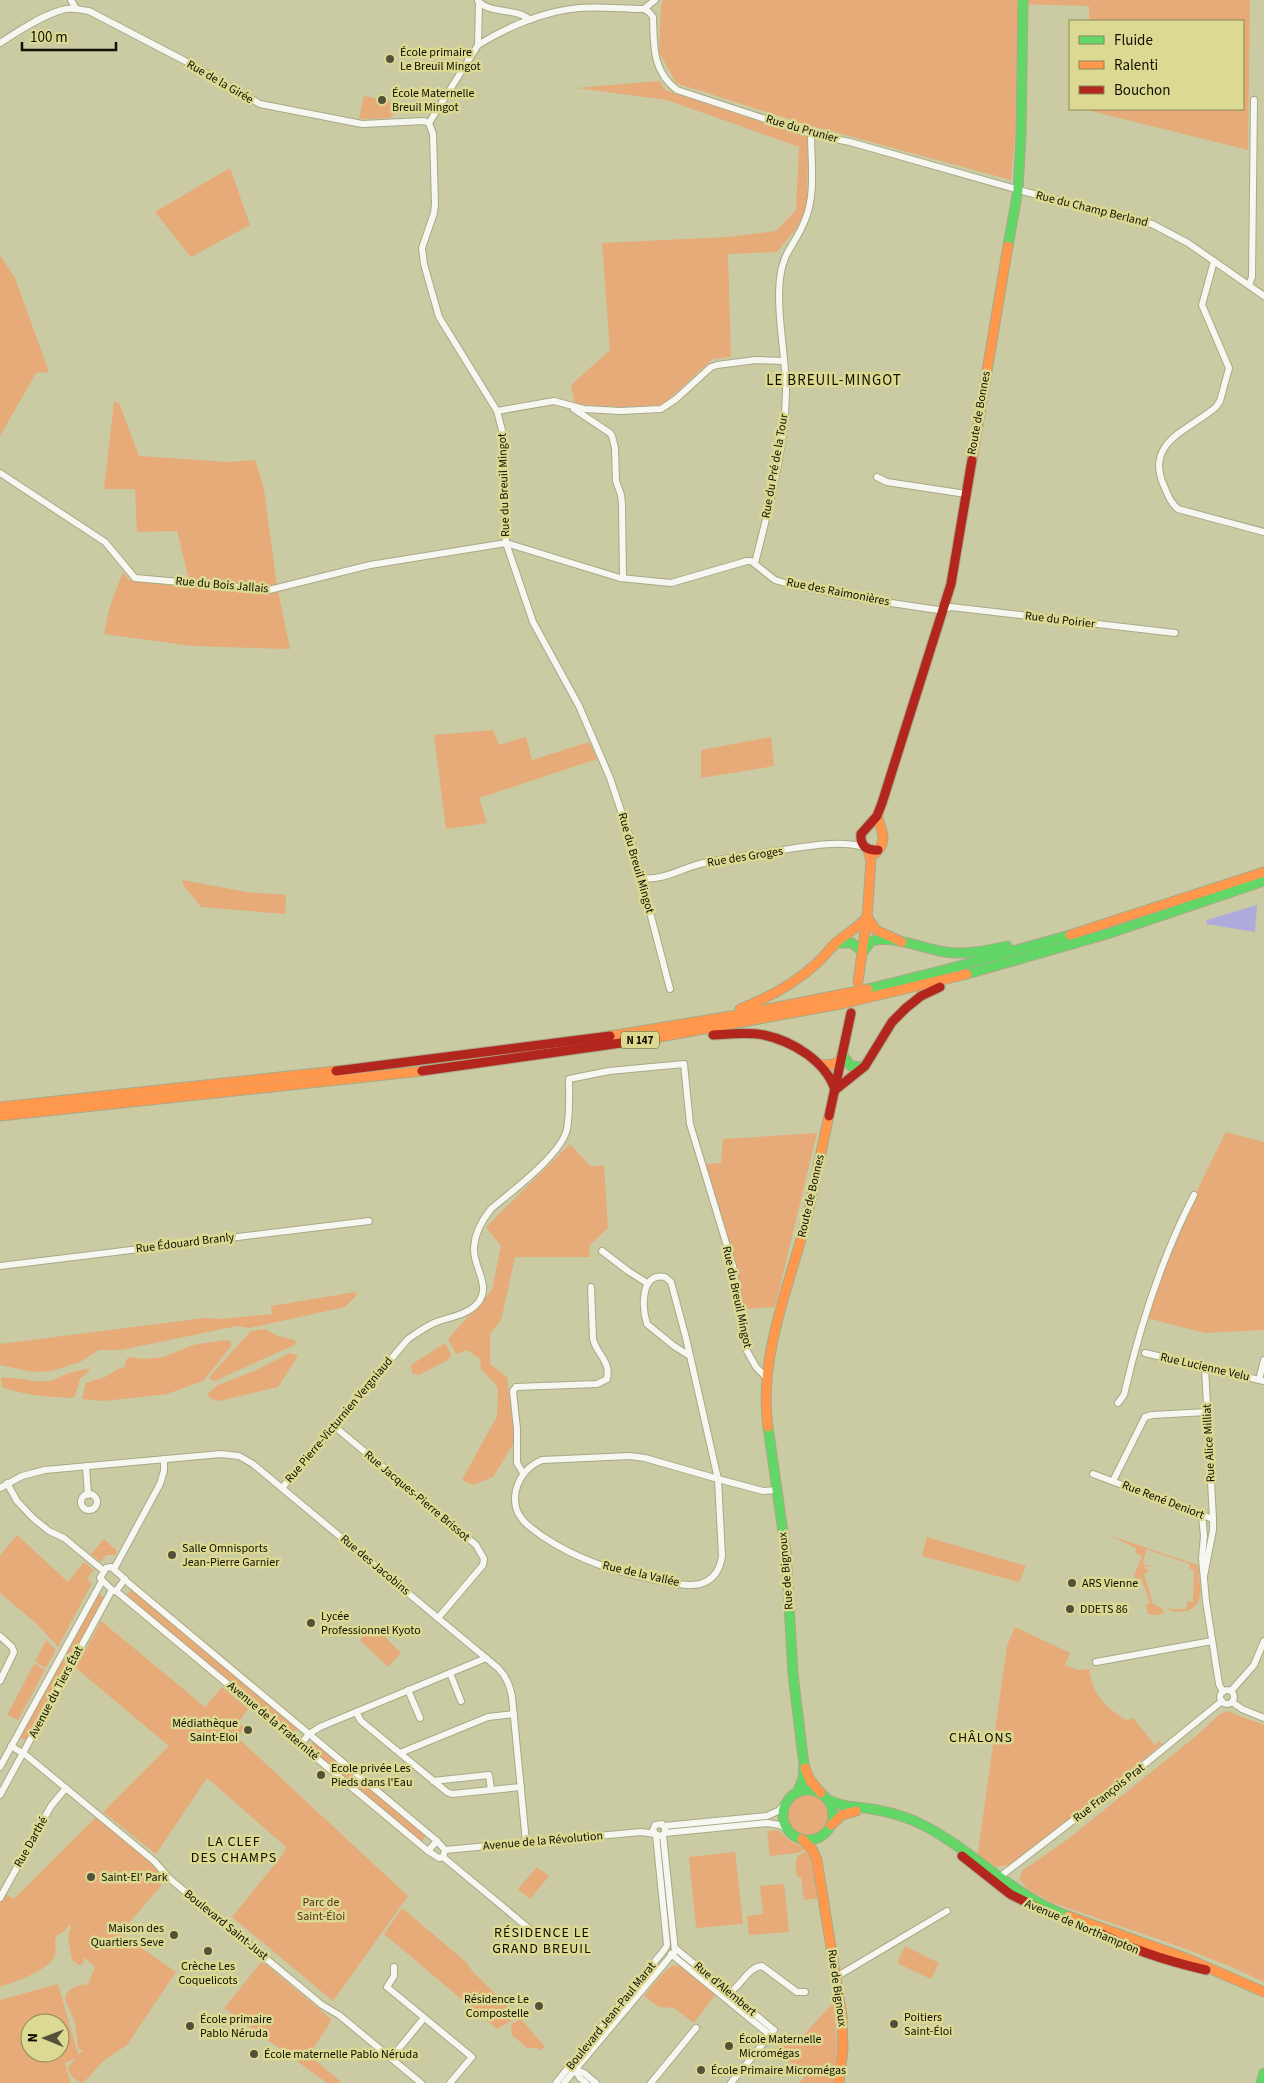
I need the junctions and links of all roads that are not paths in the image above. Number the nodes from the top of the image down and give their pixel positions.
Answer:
1 (71, 0) edge
2 (654, 0) edge
3 (1023, 0) edge
4 (478, 1) edge
5 (76, 9) junction
6 (644, 9) junction
7 (530, 20) junction
8 (0, 43) edge
9 (478, 45) junction
10 (1254, 100) dead end
11 (429, 123) junction
12 (811, 134) junction
13 (1018, 190) junction
14 (1214, 261) junction
15 (1249, 285) junction
16 (1264, 296) edge
17 (784, 361) junction
18 (569, 406) junction
19 (497, 411) junction
20 (0, 473) edge
21 (877, 477) dead end
22 (966, 494) junction
23 (1264, 532) edge
24 (506, 543) junction
25 (755, 563) junction
26 (622, 578) junction
27 (944, 608) junction
28 (1175, 632) dead end
29 (877, 816) junction
30 (868, 827) junction
31 (882, 829) junction
32 (864, 845) junction
33 (878, 850) junction
34 (871, 861) junction
35 (1264, 872) edge
36 (641, 878) junction
37 (1264, 881) edge
38 (867, 918) junction
39 (902, 942) junction
40 (1048, 942) junction
41 (837, 943) junction
42 (863, 952) junction
43 (993, 968) junction
44 (858, 982) dead end
45 (670, 989) dead end
46 (851, 1013) dead end
47 (687, 1028) junction
48 (842, 1057) junction
49 (684, 1064) joint
50 (821, 1065) junction
51 (864, 1067) junction
52 (835, 1090) junction
53 (0, 1107) edge
54 (0, 1116) edge
55 (1194, 1195) dead end
56 (370, 1220) dead end
57 (602, 1251) dead end
58 (0, 1266) edge
59 (648, 1283) junction
60 (590, 1287) dead end
61 (1145, 1353) dead end
62 (690, 1356) junction
63 (1264, 1360) edge
64 (1205, 1367) junction
65 (767, 1378) junction
66 (1262, 1380) edge
67 (1118, 1403) dead end
68 (1207, 1412) junction
69 (334, 1426) junction
70 (164, 1459) junction
71 (86, 1466) junction
72 (524, 1472) junction
73 (1093, 1474) dead end
74 (718, 1480) junction
75 (1113, 1481) junction
76 (6, 1483) junction
77 (0, 1488) edge
78 (282, 1488) junction
79 (777, 1490) junction
80 (88, 1495) dead end
81 (1202, 1515) junction
82 (1213, 1519) junction
83 (114, 1569) junction
84 (104, 1571) junction
85 (1204, 1576) junction
86 (125, 1580) junction
87 (102, 1581) junction
88 (114, 1590) junction
89 (438, 1618) junction
90 (0, 1636) edge
91 (1212, 1641) junction
92 (1264, 1641) edge
93 (1262, 1652) edge
94 (486, 1658) junction
95 (1096, 1662) dead end
96 (450, 1673) junction
97 (0, 1681) edge
98 (408, 1690) junction
99 (1230, 1691) junction
100 (1223, 1692) junction
101 (461, 1701) dead end
102 (1222, 1701) junction
103 (1232, 1702) junction
104 (356, 1712) junction
105 (514, 1714) junction
106 (420, 1718) dead end
107 (1264, 1718) edge
108 (309, 1734) junction
109 (301, 1744) junction
110 (11, 1746) junction
111 (23, 1752) junction
112 (400, 1754) junction
113 (804, 1765) junction
114 (0, 1766) edge
115 (433, 1781) junction
116 (521, 1787) junction
117 (66, 1788) junction
118 (491, 1790) junction
119 (796, 1793) junction
120 (821, 1794) junction
121 (0, 1795) edge
122 (828, 1800) junction
123 (785, 1804) junction
124 (871, 1809) junction
125 (828, 1829) junction
126 (788, 1830) junction
127 (641, 1832) junction
128 (661, 1832) junction
129 (802, 1839) junction
130 (437, 1841) junction
131 (526, 1842) junction
132 (428, 1851) junction
133 (444, 1853) junction
134 (997, 1879) junction
135 (824, 1894) junction
136 (0, 1898) edge
137 (947, 1911) dead end
138 (538, 1936) dead end
139 (1142, 1948) junction
140 (671, 1949) junction
141 (394, 1967) dead end
142 (1223, 1974) junction
143 (836, 1976) junction
144 (1249, 1986) junction
145 (806, 1992) dead end
146 (1264, 1992) edge
147 (730, 1993) junction
148 (723, 1996) junction
149 (1264, 1998) edge
150 (424, 2018) junction
151 (696, 2028) dead end
152 (772, 2033) junction
153 (391, 2058) junction
154 (573, 2068) junction
155 (1264, 2073) edge
156 (421, 2083) edge
157 (450, 2083) edge
158 (556, 2083) edge
159 (564, 2083) edge
160 (586, 2083) edge
161 (596, 2083) edge
162 (651, 2083) edge
163 (731, 2083) edge
164 (839, 2083) edge
165 (1260, 2083) edge

1 - 5 street
2 - 6 street
3 - 13 main road, Route de Bonnes
4 - 7 street
4 - 9 street
5 - 8 street
5 - 11 street, Rue de la Girée
6 - 7 street
6 - 12 street, Rue du Prunier
7 - 9 street
9 - 11 street
10 - 15 street
11 - 19 street, Rue du Breuil Mingot
12 - 13 street, Rue du Prunier
12 - 17 street, Rue du Pré de la Tour
13 - 14 street, Rue du Champ Berland
13 - 22 main road, Route de Bonnes
14 - 15 street, Rue du Champ Berland
14 - 23 street
15 - 16 street, Rue du Champ Berland
17 - 18 street
17 - 25 street, Rue du Pré de la Tour
18 - 19 street
18 - 26 street
19 - 24 street, Rue du Breuil Mingot
20 - 24 street, Rue du Bois Jallais
21 - 22 street
22 - 27 main road, Route de Bonnes
24 - 26 street
24 - 36 street, Rue du Breuil Mingot
25 - 26 street
25 - 27 street, Rue des Raimonières
27 - 28 street, Rue du Poirier
27 - 29 main road, Route de Bonnes
29 - 30 main road, Route de Bonnes
29 - 31 main road
30 - 31 main road
30 - 32 main road
31 - 33 main road
32 - 33 main road
32 - 34 main road
32 - 36 street, Rue des Groges
33 - 34 main road
34 - 38 main road
35 - 40 main road, N 147
36 - 45 street, Rue du Breuil Mingot
37 - 43 main road, N 147
38 - 39 main road
38 - 41 main road
38 - 42 main road
39 - 40 main road
39 - 42 main road
40 - 47 main road, N 147
41 - 42 main road
41 - 47 main road
42 - 44 main road
43 - 47 main road, N 147
43 - 51 main road
46 - 48 main road, Route de Bonnes
47 - 50 main road
47 - 53 main road, N 147
47 - 54 main road, N 147
48 - 50 main road
48 - 51 main road
48 - 52 main road, Route de Bonnes
49 - 65 street, Rue du Breuil Mingot
49 - 69 street, Rue Pierre-Victurnien Vergniaud
50 - 52 main road
51 - 52 main road
52 - 65 main road, Route de Bonnes
55 - 67 street
56 - 58 street, Rue Édouard Branly
57 - 59 street
59 - 62 street
59 - 62 street
60 - 72 street
61 - 64 street, Rue Lucienne Velu
62 - 74 street
63 - 66 street
64 - 66 street, Rue Lucienne Velu
64 - 68 street, Rue Alice Milliat
65 - 79 main road, Rue de Bignoux
68 - 75 street, Rue René Deniort
68 - 82 street, Rue Alice Milliat
69 - 78 street, Rue Pierre-Victurnien Vergniaud
69 - 89 street, Rue Jacques-Pierre Brissot
70 - 71 street, Rue des Jacobins
70 - 78 street, Rue des Jacobins
70 - 83 street
71 - 76 street, Rue des Jacobins
71 - 80 street
72 - 74 street
72 - 74 street, Rue de la Vallée
73 - 75 street, Rue René Deniort
74 - 79 street
75 - 81 street, Rue René Deniort
76 - 77 street, Rue des Jacobins
76 - 84 street
78 - 89 street, Rue des Jacobins
79 - 113 main road, Rue de Bignoux
81 - 82 street, Rue René Deniort
81 - 85 street
82 - 85 street, Rue Alice Milliat
83 - 84 street
83 - 86 street, Avenue de la Fraternité
84 - 87 street, Avenue du Tiers État
85 - 91 street
86 - 88 street, Avenue du Tiers État
86 - 108 street, Avenue de la Fraternité
87 - 88 street, Avenue de la Fraternité
87 - 110 street, Avenue du Tiers État
88 - 109 street, Avenue de la Fraternité
88 - 111 street, Avenue du Tiers État
89 - 94 street, Rue des Jacobins
90 - 97 street
91 - 95 street
91 - 100 street
92 - 93 street
93 - 99 street
94 - 96 street
94 - 105 street, Rue des Jacobins
96 - 98 street
96 - 101 street
98 - 104 street
98 - 106 street
99 - 100 street
99 - 103 street
100 - 102 street
102 - 103 street
102 - 134 street, Rue François Prat
103 - 107 street
104 - 108 street
104 - 112 street
105 - 112 street
105 - 116 street, Rue des Jacobins
108 - 109 street
108 - 130 street, Avenue de la Fraternité
109 - 132 street, Avenue de la Fraternité
110 - 111 street, Boulevard Saint-Just
110 - 114 street, Avenue du Tiers État
111 - 117 street, Boulevard Saint-Just
111 - 121 street, Avenue du Tiers État
112 - 115 street
113 - 119 main road, Rue de Bignoux
113 - 120 main road, Rue de Bignoux
115 - 118 street
115 - 118 street
116 - 118 street
116 - 131 street, Rue des Jacobins
117 - 136 street, Rue Darthé
117 - 153 street, Boulevard Saint-Just
119 - 120 main road
119 - 123 main road
120 - 122 main road
122 - 124 main road, Avenue de Northampton
122 - 125 main road
123 - 126 main road
123 - 128 street, Avenue de la Révolution
124 - 125 main road, Avenue de Northampton
124 - 134 main road, Avenue de Northampton
125 - 129 main road
125 - 135 main road, Rue de Bignoux
126 - 128 street, Avenue de la Révolution
126 - 129 main road
127 - 128 street, Avenue de la Révolution
127 - 128 street, Avenue de la Révolution
127 - 131 street, Avenue de la Révolution
128 - 140 street
129 - 135 main road, Rue de Bignoux
130 - 132 street
130 - 133 street, Avenue de la Fraternité
131 - 133 street, Avenue de la Révolution
132 - 133 street
133 - 138 street
134 - 139 main road, Avenue de Northampton
135 - 143 main road, Rue de Bignoux
137 - 143 street
139 - 142 main road, Avenue de Northampton
139 - 142 main road, Avenue de Northampton
140 - 147 street, Rue d'Alembert
140 - 148 street, Rue d'Alembert
140 - 154 street, Boulevard Jean-Paul Marat
141 - 150 street
142 - 144 main road, Avenue de Northampton
143 - 164 main road, Rue de Bignoux
144 - 146 main road, Avenue de Northampton
144 - 149 main road, Avenue de Northampton
145 - 147 street
147 - 148 street
147 - 152 street, Rue d'Alembert
148 - 152 street, Rue d'Alembert
150 - 153 street
150 - 157 street
151 - 162 street
152 - 163 street
153 - 156 street, Boulevard Saint-Just
154 - 158 street, Boulevard Jean-Paul Marat
154 - 159 street, Boulevard Jean-Paul Marat
154 - 160 street
154 - 161 street
155 - 165 main road

